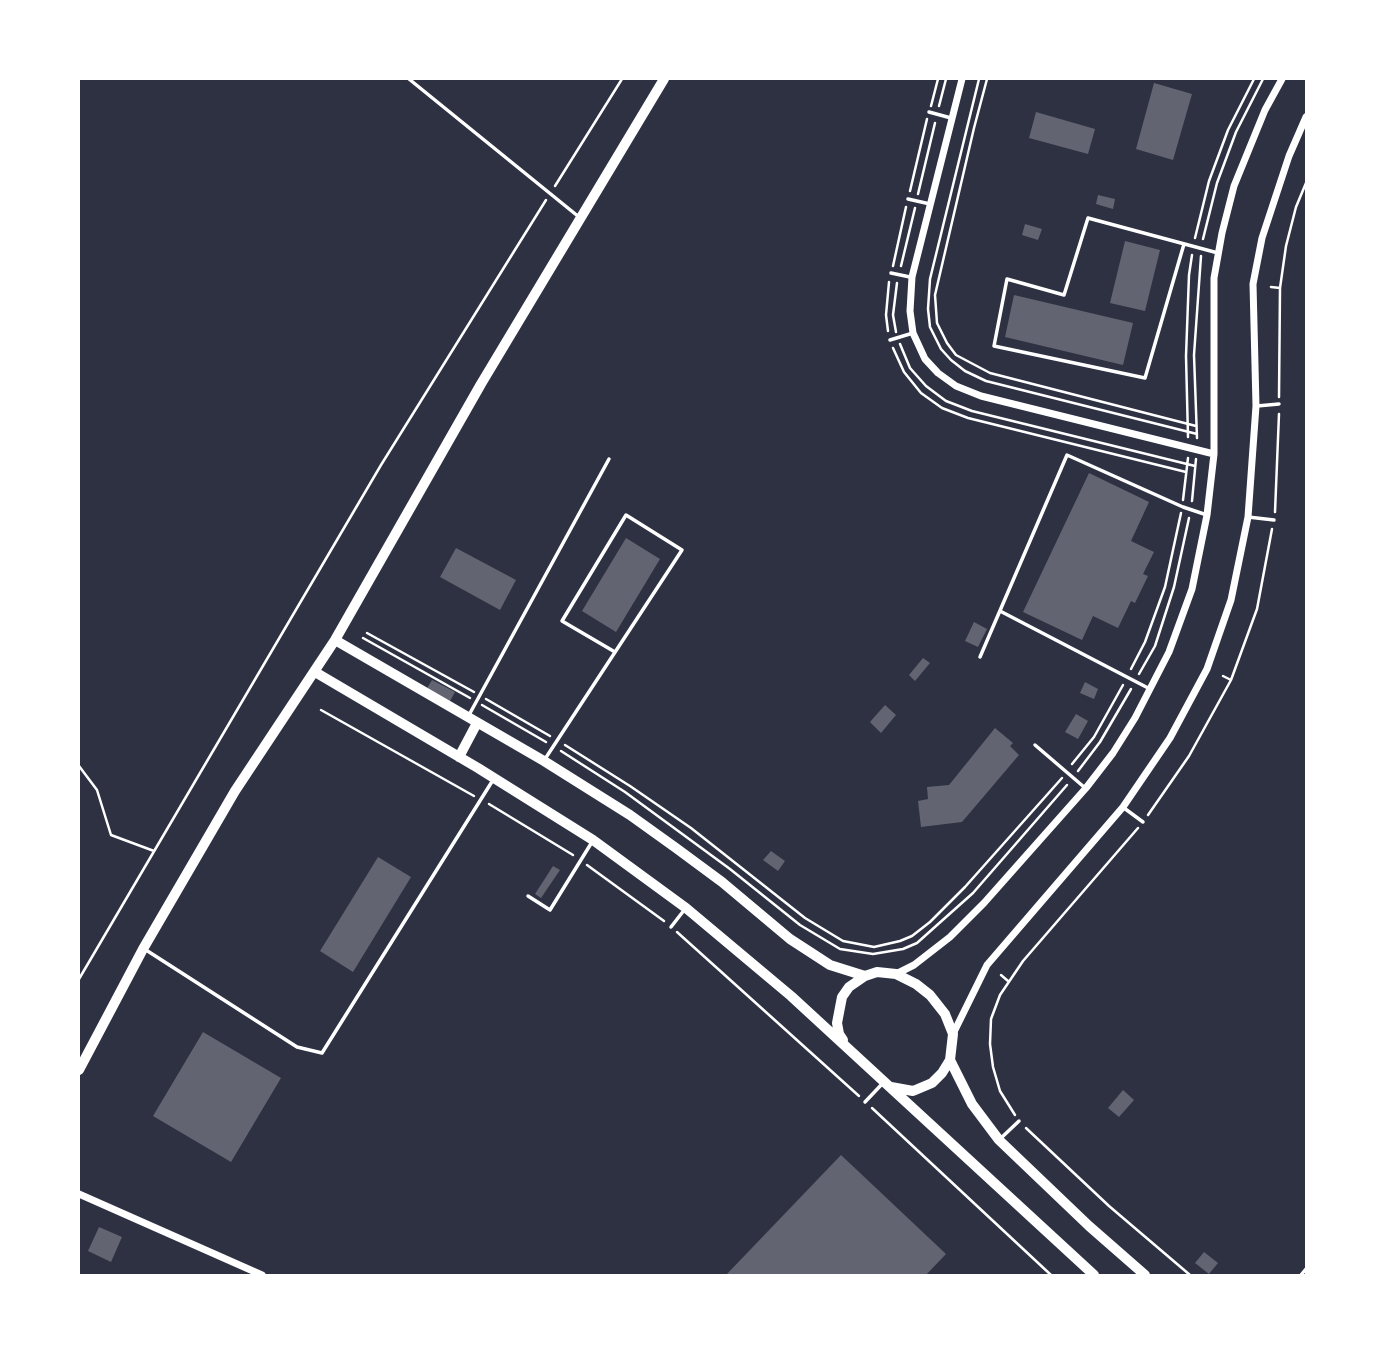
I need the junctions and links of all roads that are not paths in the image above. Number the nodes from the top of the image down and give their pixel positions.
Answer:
1 (409, 79) edge
2 (664, 79) edge
3 (962, 79) edge
4 (1282, 79) edge
5 (929, 112) road end
6 (1306, 117) edge
7 (953, 118) junction
8 (1303, 130) edge
9 (908, 199) road end
10 (931, 204) junction
11 (581, 218) junction
12 (1184, 244) junction
13 (1218, 253) junction
14 (891, 272) road end
15 (912, 277) junction
16 (913, 333) junction
17 (890, 341) road end
18 (1279, 404) road end
19 (1256, 406) junction
20 (1214, 454) junction
21 (609, 459) dead end
22 (1207, 515) junction
23 (1248, 517) junction
24 (1274, 520) road end
25 (1000, 611) junction
26 (335, 640) junction
27 (615, 652) junction
28 (980, 657) dead end
29 (315, 672) junction
30 (1150, 689) junction
31 (467, 718) junction
32 (477, 723) junction
33 (1035, 745) dead end
34 (459, 757) junction
35 (544, 761) junction
36 (494, 778) junction
37 (1086, 788) junction
38 (1123, 807) junction
39 (1143, 822) road end
40 (593, 840) junction
41 (528, 896) dead end
42 (686, 908) junction
43 (671, 927) road end
44 (143, 948) junction
45 (896, 974) junction
46 (864, 976) junction
47 (953, 1034) junction
48 (849, 1050) junction
49 (950, 1060) junction
50 (79, 1070) edge
51 (887, 1084) junction
52 (866, 1102) road end
53 (1019, 1121) road end
54 (999, 1140) junction
55 (79, 1195) edge
56 (1306, 1269) edge
57 (262, 1275) edge
58 (1094, 1275) edge
59 (1145, 1275) edge
60 (1301, 1275) edge

1 - 11 lane
2 - 11 street
3 - 7 street
4 - 13 street
5 - 7 lane
6 - 8 street
7 - 10 street
8 - 19 street
9 - 10 lane
10 - 15 street
11 - 26 street
12 - 12 lane
12 - 13 lane
13 - 20 street
14 - 15 lane
15 - 16 street
16 - 17 lane
16 - 20 street
18 - 19 lane
19 - 23 street
20 - 22 street
21 - 31 lane
22 - 25 lane
22 - 30 street
23 - 24 lane
23 - 38 street
25 - 28 lane
25 - 30 lane
26 - 29 street
26 - 31 street
27 - 27 lane
27 - 35 lane
29 - 34 street
29 - 44 street
30 - 37 street
31 - 32 street
32 - 34 street
32 - 35 street
33 - 37 lane
34 - 36 street
35 - 46 street
36 - 40 street
36 - 44 lane
37 - 45 street
38 - 39 lane
38 - 47 street
40 - 41 lane
40 - 42 street
42 - 43 lane
42 - 48 street
44 - 50 street
45 - 46 street
45 - 47 street
46 - 48 street
47 - 49 street
48 - 51 street
49 - 51 street
49 - 54 street
51 - 52 lane
51 - 58 street
53 - 54 lane
54 - 59 street
55 - 57 street
56 - 60 lane

